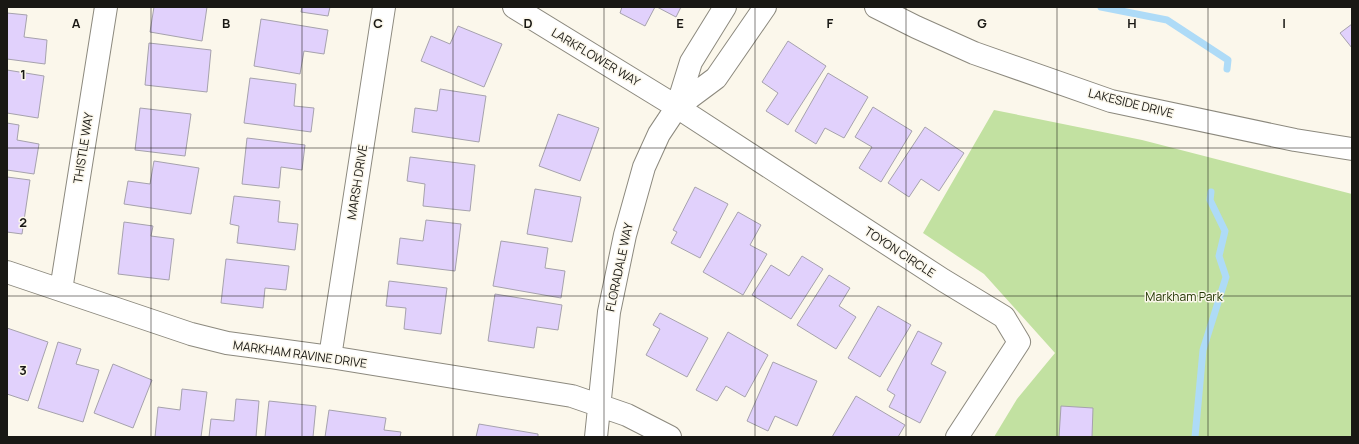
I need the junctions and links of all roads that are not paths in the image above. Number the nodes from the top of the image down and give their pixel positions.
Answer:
1 (106, 7) edge
2 (384, 7) edge
3 (514, 7) edge
4 (725, 7) edge
5 (765, 7) edge
6 (876, 7) edge
7 (677, 107) junction
8 (1352, 148) edge
9 (7, 272) edge
10 (61, 290) junction
11 (330, 357) junction
12 (600, 405) junction
13 (596, 437) edge
14 (670, 437) edge
15 (957, 437) edge

1 - 10 street, THISTLE WAY
2 - 11 street, MARSH DRIVE
3 - 7 street, LARKFLOWER WAY
4 - 7 street, FLORADALE WAY
5 - 7 street, FLORADALE WAY
6 - 8 street, LAKESIDE DRIVE
7 - 12 street, FLORADALE WAY
7 - 15 street, TOYON CIRCLE
9 - 10 street, MARKHAM RAVINE DRIVE
10 - 11 street, MARKHAM RAVINE DRIVE
11 - 12 street, MARKHAM RAVINE DRIVE
12 - 13 street, FLORADALE WAY
12 - 14 street

